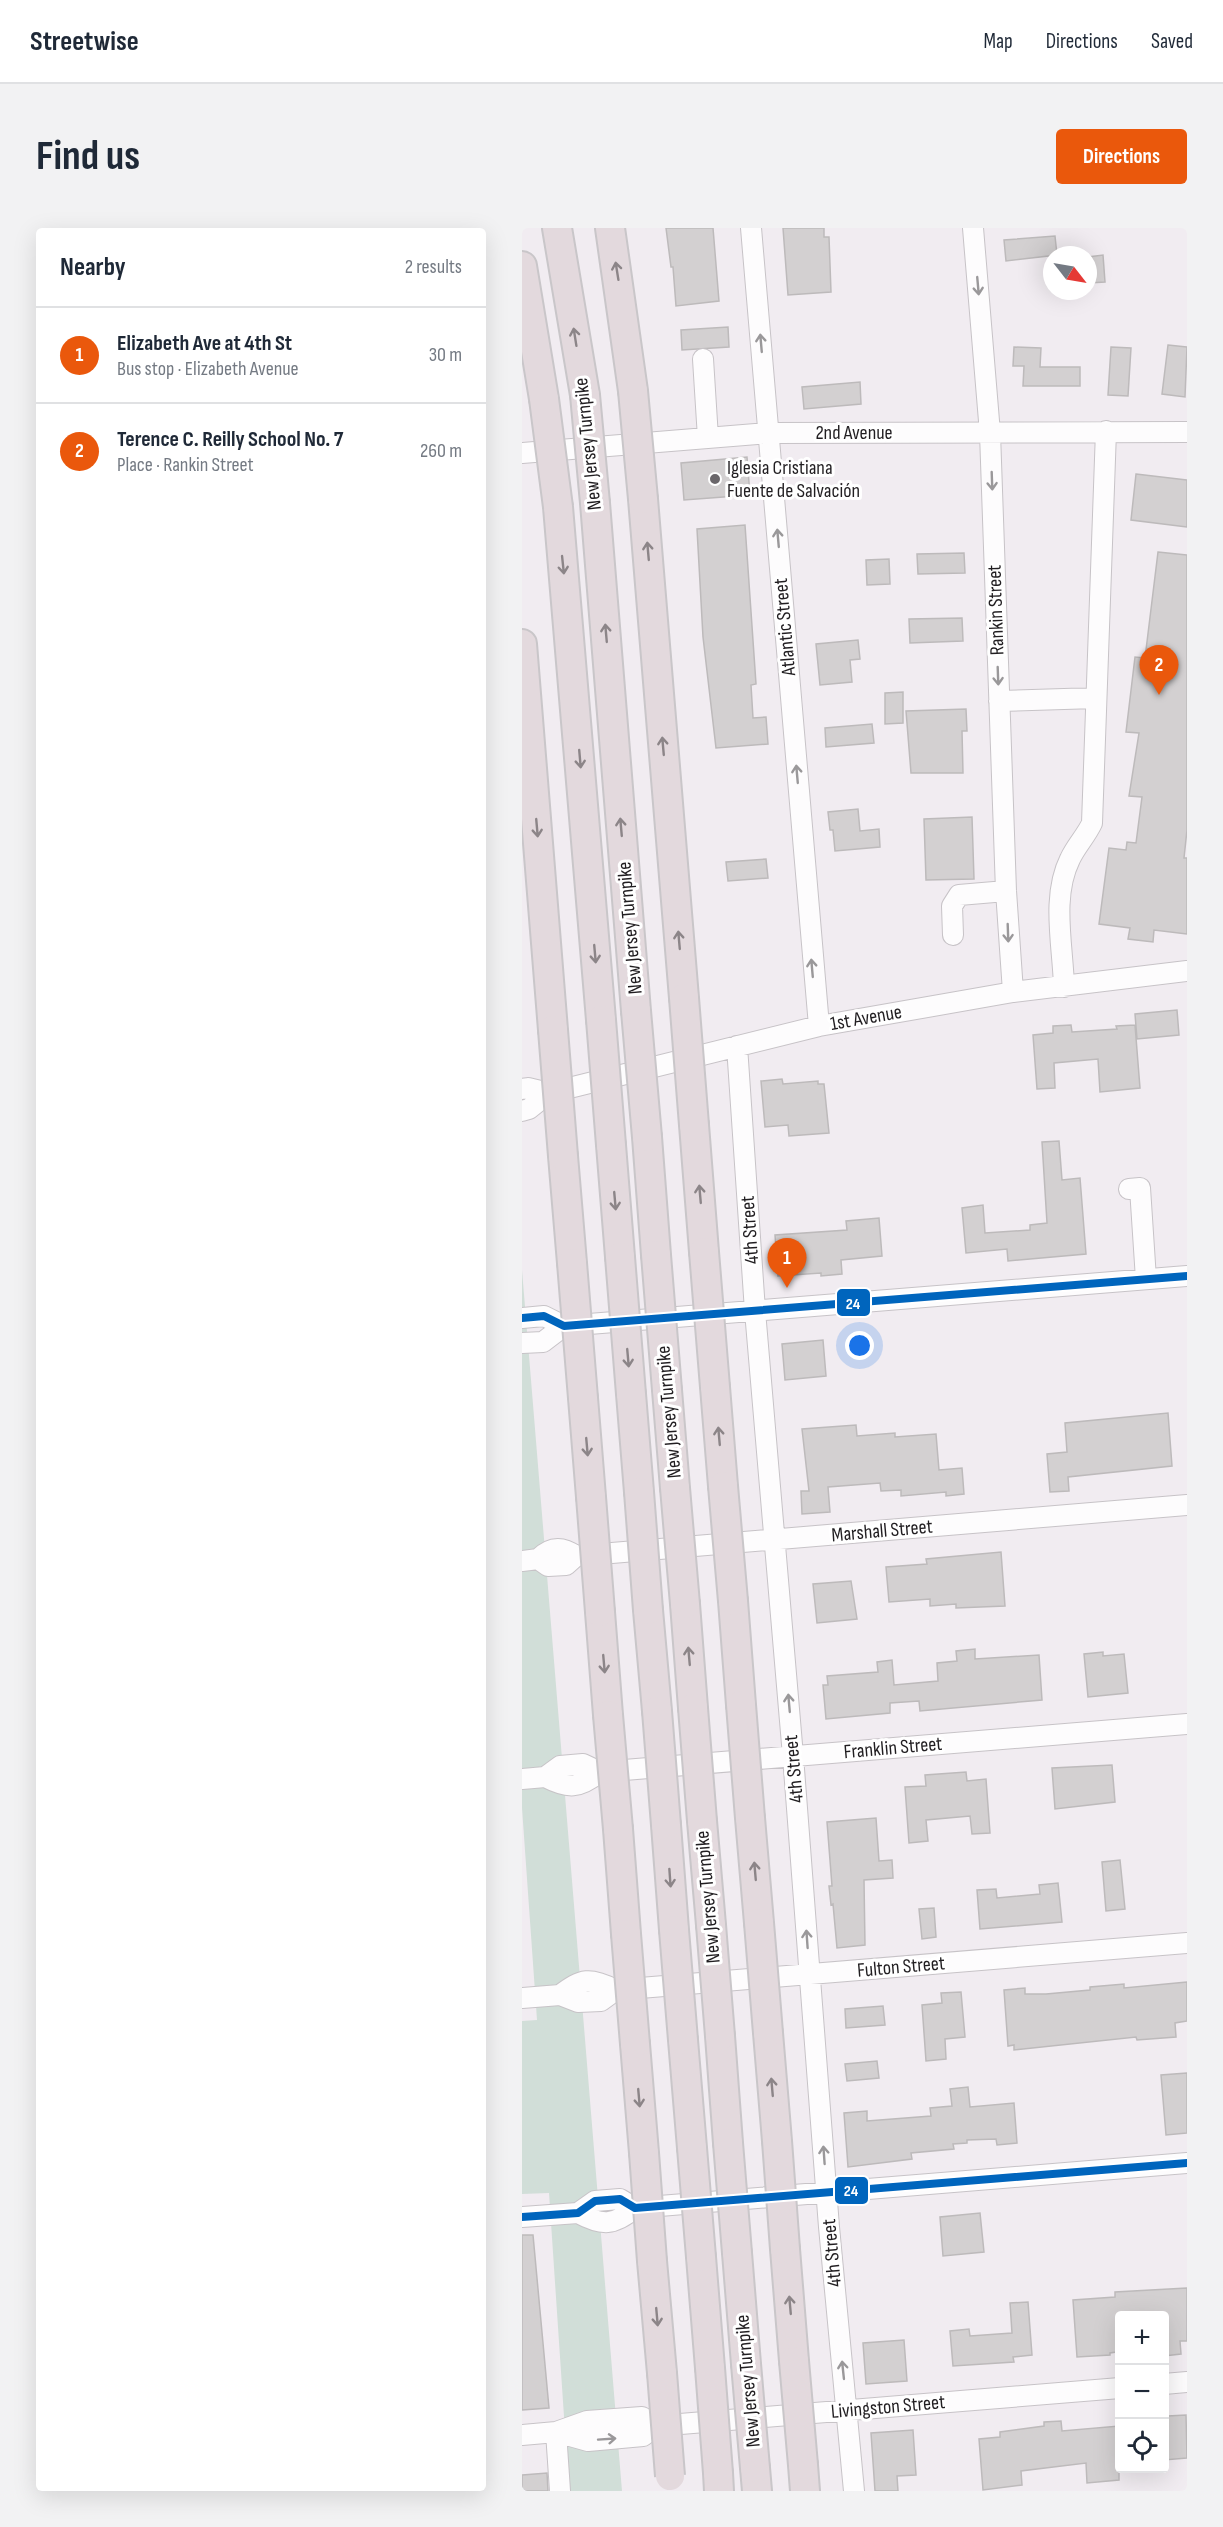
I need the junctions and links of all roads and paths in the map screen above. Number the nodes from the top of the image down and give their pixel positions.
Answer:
1 (557, 228) edge
2 (610, 228) edge
3 (751, 228) edge
4 (973, 228) edge
5 (522, 266) edge
6 (704, 359) dead end
7 (1106, 431) junction
8 (1187, 432) edge
9 (770, 433) junction
10 (990, 433) junction
11 (708, 438) junction
12 (522, 453) edge
13 (522, 644) edge
14 (1095, 698) junction
15 (999, 701) junction
16 (1006, 891) junction
17 (953, 935) dead end
18 (1187, 971) edge
19 (1064, 987) junction
20 (1013, 992) junction
21 (819, 1026) junction
22 (737, 1046) junction
23 (522, 1089) edge
24 (549, 1093) junction
25 (522, 1111) edge
26 (1128, 1189) dead end
27 (1187, 1276) edge
28 (1146, 1280) junction
29 (755, 1311) junction
30 (522, 1318) edge
31 (564, 1326) junction
32 (522, 1343) edge
33 (1187, 1505) edge
34 (775, 1540) junction
35 (728, 1543) junction
36 (530, 1560) edge
37 (1187, 1724) edge
38 (794, 1756) junction
39 (522, 1779) edge
40 (1187, 1943) edge
41 (810, 1975) junction
42 (522, 1998) edge
43 (1187, 2163) edge
44 (827, 2193) junction
45 (522, 2217) edge
46 (1187, 2382) edge
47 (1169, 2384) edge
48 (1115, 2388) edge
49 (847, 2410) junction
50 (556, 2432) junction
51 (522, 2435) edge
52 (804, 2478) edge
53 (756, 2480) edge
54 (719, 2482) edge
55 (670, 2483) edge
56 (560, 2491) edge
57 (854, 2491) edge

53 -> 1 highway, New Jersey Turnpike, bridge
35 -> 2 highway, bridge
9 -> 3 street, Atlantic Street
4 -> 10 street, Rankin Street
5 -> 54 highway, New Jersey Turnpike, bridge
6 - 11 street
7 - 8 street, 2nd Avenue
7 - 10 street, 2nd Avenue
7 - 14 street
9 - 10 street, 2nd Avenue
9 - 11 street, 2nd Avenue
21 -> 9 street, Atlantic Street
10 -> 15 street, Rankin Street
11 - 12 street, 2nd Avenue
13 -> 55 highway, bridge
14 - 15 street
14 - 19 street
15 - 16 street, Rankin Street
16 - 17 street
16 -> 20 street, Rankin Street
18 - 19 street, 1st Avenue
19 - 20 street, 1st Avenue
20 - 21 street, 1st Avenue
21 - 22 street, 1st Avenue
22 - 24 street, 1st Avenue
22 - 29 street, 4th Street
23 - 24 street, 1st Avenue
24 - 25 street, 1st Avenue
26 - 28 street
27 - 28 street
28 - 29 street
29 - 31 street
29 - 34 street, 4th Street
30 - 31 street
31 - 32 street
33 - 34 street, Marshall Street
34 - 35 street, Marshall Street
38 -> 34 street, 4th Street
35 - 36 street, Marshall Street
52 -> 35 highway, bridge
37 - 38 street, Franklin Street
38 - 39 street, Franklin Street
41 -> 38 street, 4th Street
40 - 41 street, Fulton Street
41 - 42 street, Fulton Street
44 -> 41 street, 4th Street
43 - 44 street
44 - 45 street
49 -> 44 street, 4th Street
46 - 47 street
48 - 49 street, Livingston Street
49 - 50 street, Livingston Street
49 - 57 street, 4th Street
50 - 51 street, Livingston Street
50 - 56 street

